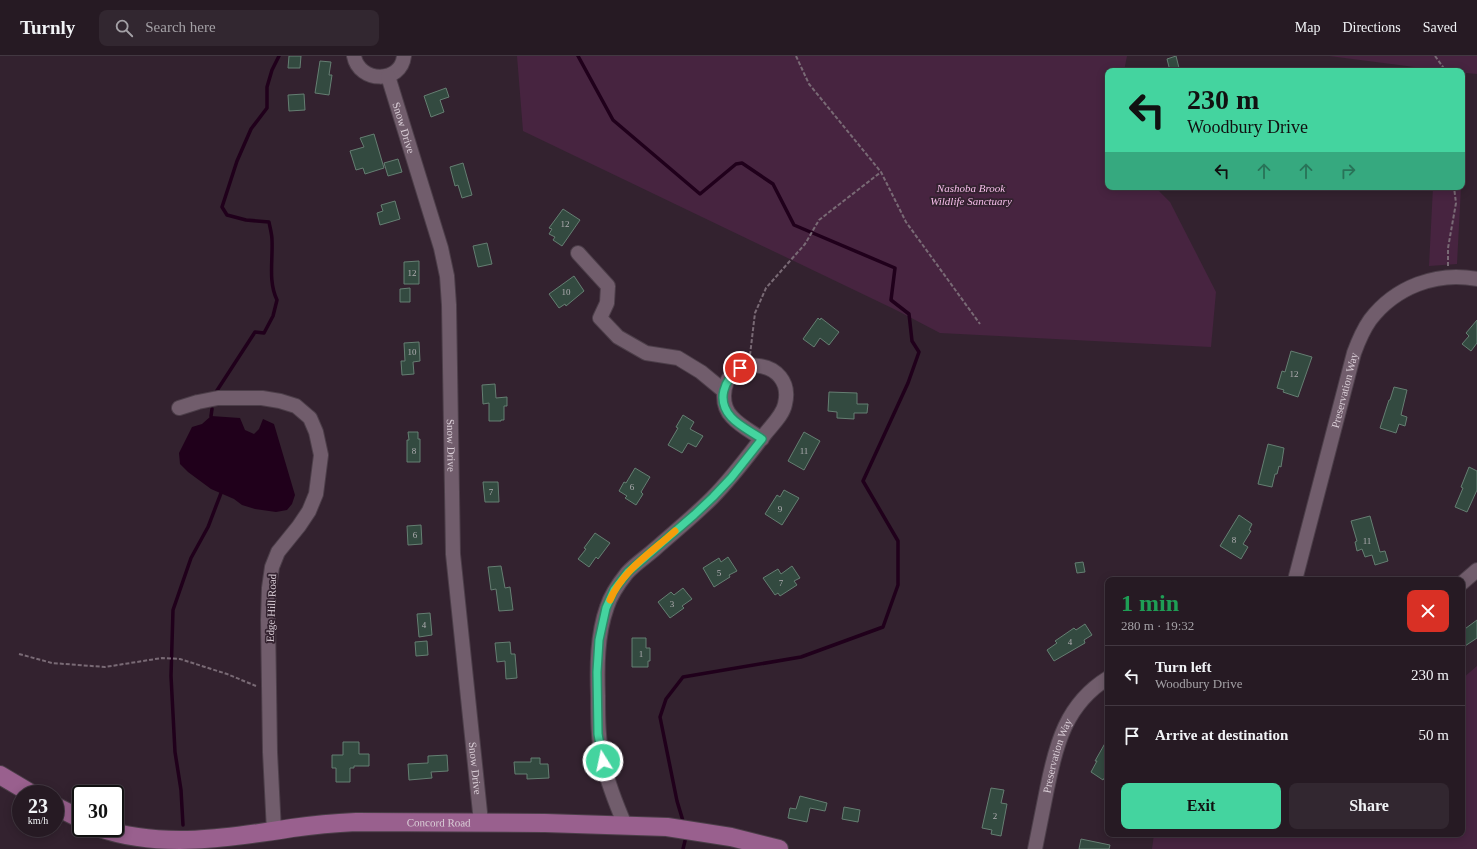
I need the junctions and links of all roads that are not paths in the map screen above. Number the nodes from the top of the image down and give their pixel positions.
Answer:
1 (354, 56) edge
2 (404, 56) edge
3 (388, 76) junction
4 (578, 253) dead end
5 (1477, 279) edge
6 (724, 391) junction
7 (179, 408) dead end
8 (762, 439) junction
9 (1477, 570) edge
10 (1296, 577) edge
11 (1465, 580) edge
12 (1105, 680) edge
13 (0, 775) edge
14 (17, 785) edge
15 (481, 822) junction
16 (625, 825) junction
17 (274, 831) junction
18 (124, 836) edge
19 (153, 846) edge
20 (779, 849) edge
21 (1035, 849) edge

1 - 3 street
2 - 3 street
3 - 15 street, Snow Drive
4 - 6 street
5 - 10 street, Preservation Way
6 - 8 street
6 - 8 street
7 - 17 street, Edge Hill Road
8 - 16 street
9 - 11 street
12 - 21 street, Preservation Way
13 - 14 main road
15 - 16 main road, Concord Road
15 - 17 main road, Concord Road
16 - 20 main road, Concord Road
17 - 19 main road, Concord Road
18 - 19 main road, Concord Road

